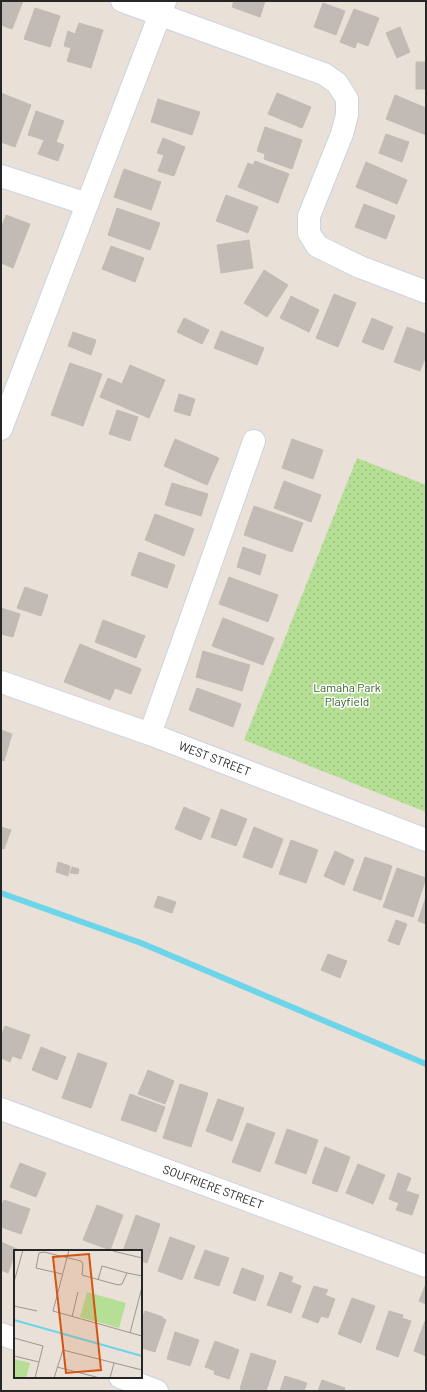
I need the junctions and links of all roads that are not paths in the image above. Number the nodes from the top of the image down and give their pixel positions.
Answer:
1 (122, 1) edge
2 (162, 8) edge
3 (1, 176) edge
4 (87, 204) junction
5 (426, 292) edge
6 (1, 429) edge
7 (254, 441) dead end
8 (1, 682) edge
9 (150, 734) junction
10 (426, 840) edge
11 (1, 1108) edge
12 (426, 1266) edge
13 (1, 1334) edge
14 (14, 1339) edge
15 (121, 1378) edge
16 (124, 1378) edge
17 (116, 1391) edge
18 (157, 1391) edge

1 - 2 street
2 - 4 street
2 - 5 street
3 - 4 street
4 - 6 street
7 - 9 street
8 - 9 street, WEST STREET
9 - 10 street, WEST STREET
11 - 12 street, SOUFRIERE STREET
13 - 14 street
15 - 17 street
16 - 18 street

